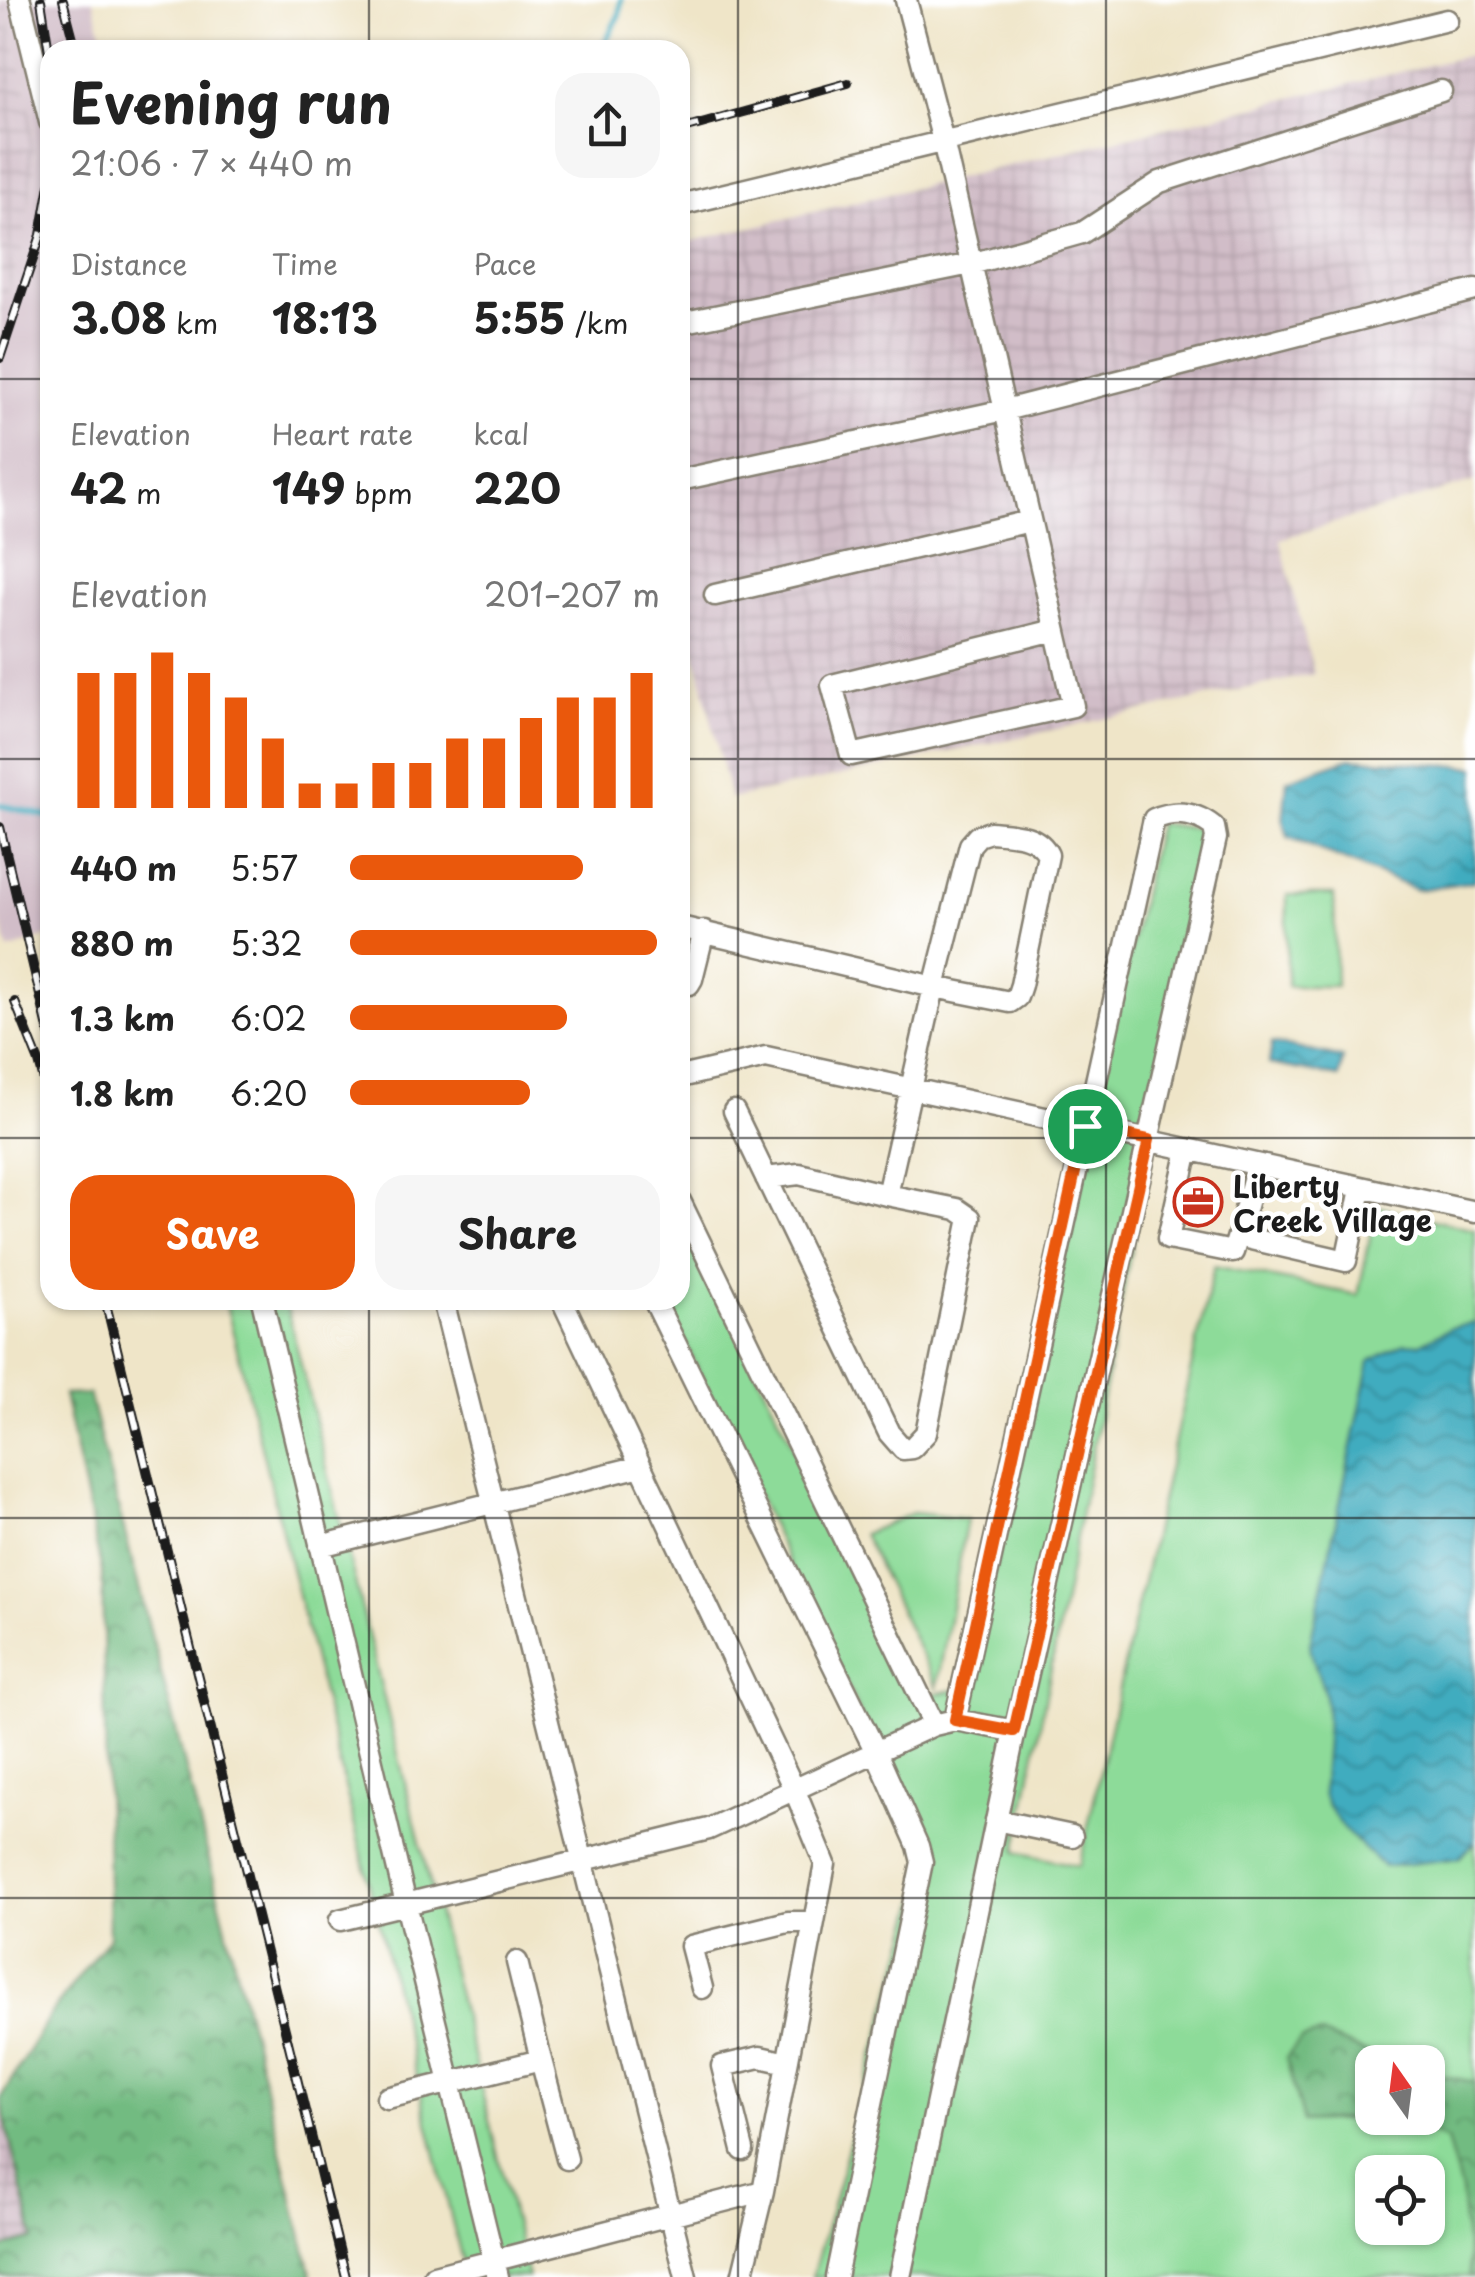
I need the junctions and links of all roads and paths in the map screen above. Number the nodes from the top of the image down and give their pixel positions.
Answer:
1 (20, 0) edge
2 (906, 0) edge
3 (1447, 20) dead end
4 (40, 81) edge
5 (1441, 91) dead end
6 (943, 140) junction
7 (690, 203) edge
8 (971, 264) junction
9 (1475, 290) edge
10 (690, 321) edge
11 (1004, 410) junction
12 (690, 478) edge
13 (1030, 521) junction
14 (715, 595) dead end
15 (1055, 630) junction
16 (690, 929) edge
17 (704, 931) junction
18 (690, 982) edge
19 (934, 986) junction
20 (690, 1076) edge
21 (911, 1088) junction
22 (734, 1111) dead end
23 (1085, 1126) junction
24 (1149, 1140) junction
25 (1188, 1149) junction
26 (1257, 1165) junction
27 (766, 1178) junction
28 (1361, 1189) junction
29 (888, 1195) junction
30 (1475, 1212) edge
31 (690, 1221) edge
32 (1238, 1236) junction
33 (264, 1310) edge
34 (445, 1310) edge
35 (567, 1310) edge
36 (659, 1310) edge
37 (641, 1466) junction
38 (493, 1504) junction
39 (320, 1546) junction
40 (944, 1722) junction
41 (1014, 1731) junction
42 (876, 1752) junction
43 (795, 1790) junction
44 (996, 1820) junction
45 (1072, 1836) dead end
46 (581, 1861) junction
47 (406, 1904) junction
48 (340, 1920) dead end
49 (814, 1922) junction
50 (517, 1962) dead end
51 (702, 1988) dead end
52 (541, 2060) junction
53 (787, 2063) junction
54 (450, 2085) junction
55 (387, 2098) dead end
56 (743, 2150) dead end
57 (567, 2158) dead end
58 (762, 2192) junction
59 (670, 2215) junction
60 (496, 2269) edge
61 (434, 2276) edge
62 (686, 2277) edge
63 (742, 2277) edge
64 (836, 2277) edge
65 (900, 2277) edge

1 - 4 street
2 - 6 street
3 - 6 street
5 - 8 street
6 - 7 street
6 - 8 street
8 - 10 street
8 - 11 street
9 - 11 street
11 - 12 street
11 - 13 street
13 - 14 street
13 - 15 street
15 - 15 street
16 - 17 street
17 - 18 street
17 - 19 street
19 - 19 street
19 - 21 street
20 - 21 street
21 - 23 street
21 - 29 street
22 - 27 street
23 - 24 street
23 - 24 street
23 - 40 street
24 - 25 street
24 - 41 street
25 - 26 street
25 - 32 street
26 - 28 street
26 - 32 street
27 - 29 street
27 - 29 street
28 - 30 street
28 - 32 street
31 - 40 street
33 - 39 street
34 - 38 street
35 - 37 street
36 - 42 street
37 - 38 street
37 - 43 street
38 - 39 street
38 - 46 street
39 - 47 street
40 - 41 street
40 - 42 street
41 - 44 street
42 - 43 street
42 - 64 street
43 - 46 street
43 - 49 street
44 - 45 street
44 - 65 street
46 - 47 street
46 - 59 street
47 - 48 street
47 - 54 street
49 - 51 street
49 - 53 street
50 - 52 street
52 - 54 street
52 - 57 street
53 - 56 street
53 - 58 street
54 - 55 street
54 - 60 street
58 - 59 street
58 - 63 street
59 - 60 street
59 - 62 street
60 - 61 street

